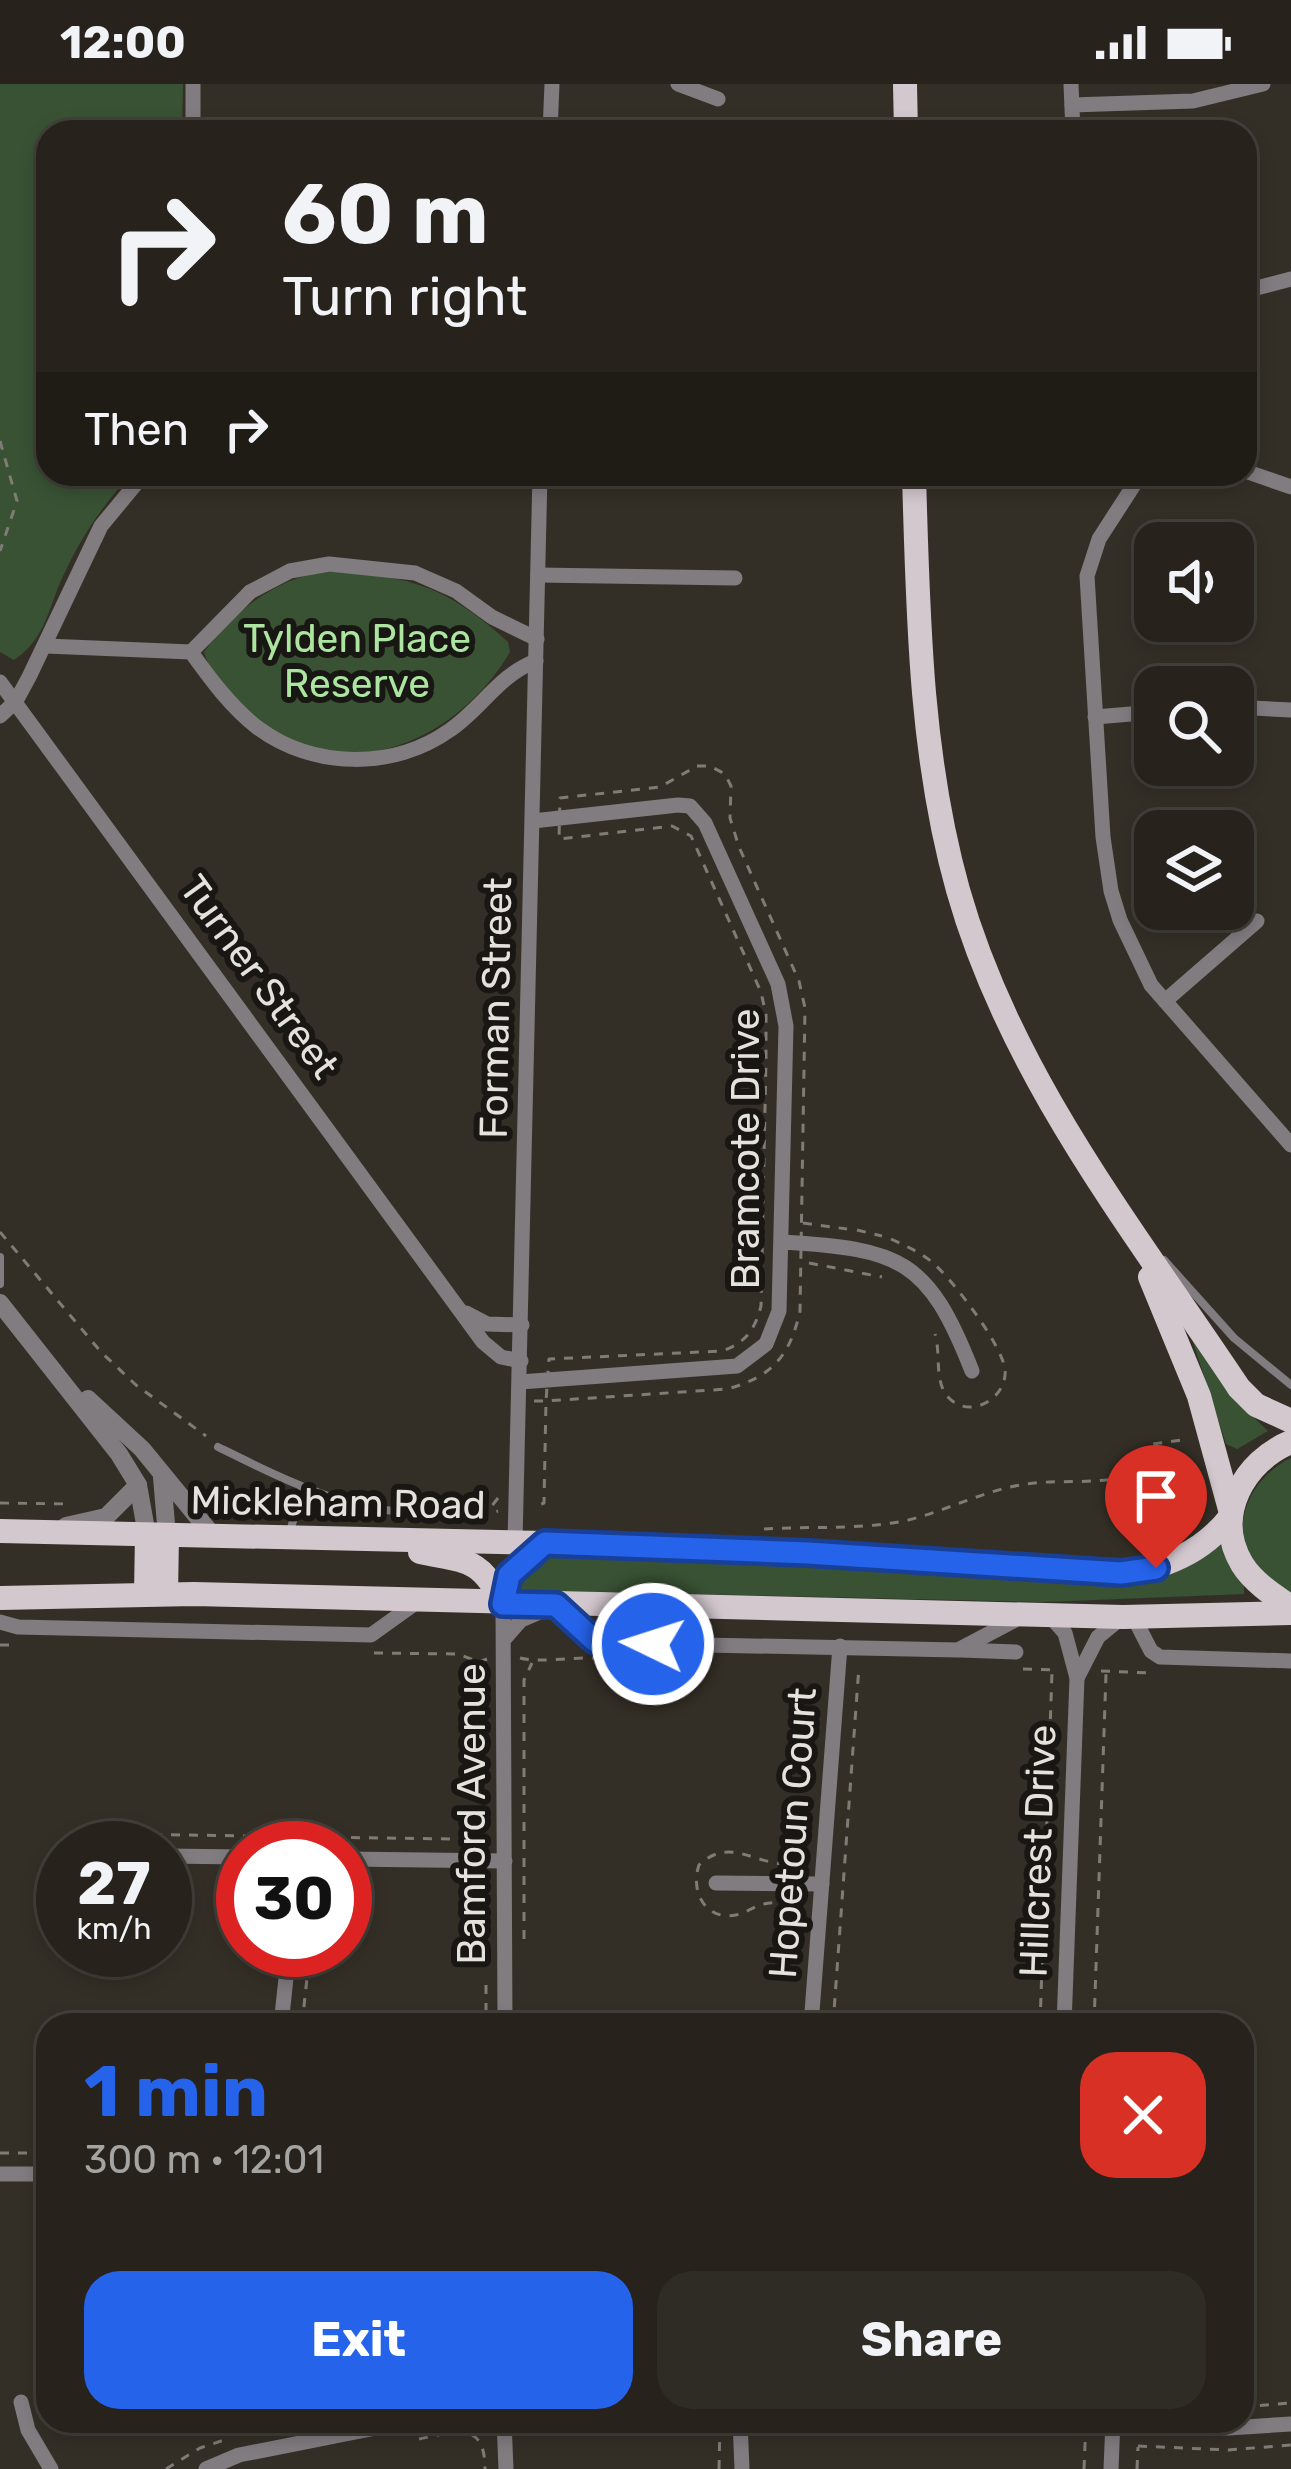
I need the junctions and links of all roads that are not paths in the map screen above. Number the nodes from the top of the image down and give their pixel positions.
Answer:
1 (193, 84) edge
2 (552, 84) edge
3 (678, 84) edge
4 (905, 84) edge
5 (1071, 84) edge
6 (1262, 84) edge
7 (718, 99) dead end
8 (1072, 105) junction
9 (193, 120) edge
10 (550, 120) edge
11 (906, 120) edge
12 (1072, 120) edge
13 (1291, 279) edge
14 (1257, 288) edge
15 (1257, 475) edge
16 (134, 486) edge
17 (540, 486) edge
18 (915, 486) edge
19 (1134, 486) edge
20 (1291, 487) edge
21 (538, 574) junction
22 (735, 578) dead end
23 (537, 639) junction
24 (46, 646) junction
25 (191, 652) junction
26 (536, 661) junction
27 (0, 682) edge
28 (16, 701) junction
29 (1254, 708) edge
30 (1291, 710) edge
31 (1134, 714) edge
32 (0, 716) edge
33 (1095, 717) junction
34 (533, 821) junction
35 (1257, 921) dead end
36 (1165, 1001) junction
37 (1291, 1145) edge
38 (1122, 1217) junction
39 (782, 1242) junction
40 (0, 1257) edge
41 (0, 1284) edge
42 (0, 1303) edge
43 (464, 1311) junction
44 (522, 1324) junction
45 (521, 1361) junction
46 (972, 1371) dead end
47 (61, 1376) junction
48 (520, 1382) junction
49 (1291, 1385) edge
50 (1291, 1421) edge
51 (1291, 1442) edge
52 (218, 1447) road end
53 (161, 1472) junction
54 (138, 1485) junction
55 (302, 1487) junction
56 (431, 1513) dead end
57 (1231, 1515) junction
58 (0, 1531) edge
59 (38, 1531) junction
60 (157, 1535) junction
61 (214, 1537) junction
62 (289, 1537) junction
63 (359, 1540) junction
64 (514, 1542) junction
65 (545, 1543) junction
66 (156, 1594) junction
67 (0, 1598) edge
68 (419, 1601) junction
69 (503, 1604) junction
70 (556, 1605) junction
71 (1291, 1610) edge
72 (1037, 1615) junction
73 (1128, 1616) junction
74 (0, 1622) edge
75 (506, 1637) junction
76 (839, 1646) junction
77 (958, 1650) junction
78 (1016, 1652) dead end
79 (1291, 1661) edge
80 (1077, 1678) junction
81 (372, 1859) edge
82 (505, 1861) junction
83 (716, 1883) dead end
84 (822, 1884) junction
85 (287, 1977) edge
86 (282, 2013) edge
87 (505, 2013) edge
88 (812, 2013) edge
89 (1064, 2013) edge
90 (0, 2174) edge
91 (36, 2174) edge
92 (21, 2402) dead end
93 (1291, 2424) edge
94 (1254, 2426) edge
95 (350, 2433) edge
96 (504, 2433) edge
97 (739, 2433) edge
98 (1113, 2433) edge
99 (51, 2469) edge
100 (206, 2469) edge
101 (506, 2469) edge
102 (742, 2469) edge
103 (1111, 2469) edge

1 - 9 street
2 - 10 street
3 - 7 street
4 - 11 main road
5 - 8 street
6 - 8 street
8 - 12 street
13 - 14 street
15 - 20 street
16 - 24 street
17 - 21 street, Forman Street
18 - 38 main road
19 - 33 street
21 - 22 street
21 - 23 street, Forman Street
23 - 25 street
23 - 26 street, Forman Street
24 - 25 street
24 - 28 street
25 - 26 street
26 - 34 street, Forman Street
27 - 28 street, Turner Street
28 - 32 street
28 - 43 street, Turner Street
29 - 30 street
31 - 33 street
33 - 36 street
34 - 39 street, Bramcote Drive
34 - 44 street, Forman Street
35 - 36 street
36 - 37 street
38 - 49 lane
38 - 50 main road
38 - 57 main road
39 - 46 street
39 - 48 street, Bramcote Drive
40 - 41 lane
42 - 47 street
43 - 44 street
43 - 45 street, Turner Street
44 - 45 street, Forman Street
45 - 48 street, Forman Street
47 - 53 street
47 - 54 street
48 - 64 street, Forman Street
51 - 57 main road
52 - 55 lane
53 - 60 street
53 - 61 street
54 - 59 street
54 - 60 street
55 - 56 lane
55 - 62 lane
57 - 65 main road, Mickleham Road
57 - 71 main road
58 - 59 main road, Mickleham Road
59 - 60 main road, Mickleham Road
60 - 61 main road, Mickleham Road
60 - 66 main road
61 - 62 main road, Mickleham Road
62 - 63 main road, Mickleham Road
63 - 64 main road, Mickleham Road
63 - 69 main road
64 - 65 main road, Mickleham Road
65 - 69 main road
66 - 67 main road
66 - 68 main road
68 - 69 main road
68 - 74 street
69 - 70 main road
69 - 75 street, Bamford Avenue
70 - 72 main road
70 - 75 street
70 - 76 street
71 - 73 main road
72 - 73 main road
72 - 77 street
72 - 80 street, Hillcrest Drive
73 - 79 street
73 - 80 street, Hillcrest Drive
75 - 82 street, Bamford Avenue
76 - 77 street
76 - 84 street, Hopetoun Court
77 - 78 street
80 - 89 street, Hillcrest Drive
81 - 82 street
82 - 87 street, Bamford Avenue
83 - 84 street
84 - 88 street, Hopetoun Court
85 - 86 street
90 - 91 street
92 - 99 street
93 - 94 street
95 - 100 street
96 - 101 street
97 - 102 street
98 - 103 street

